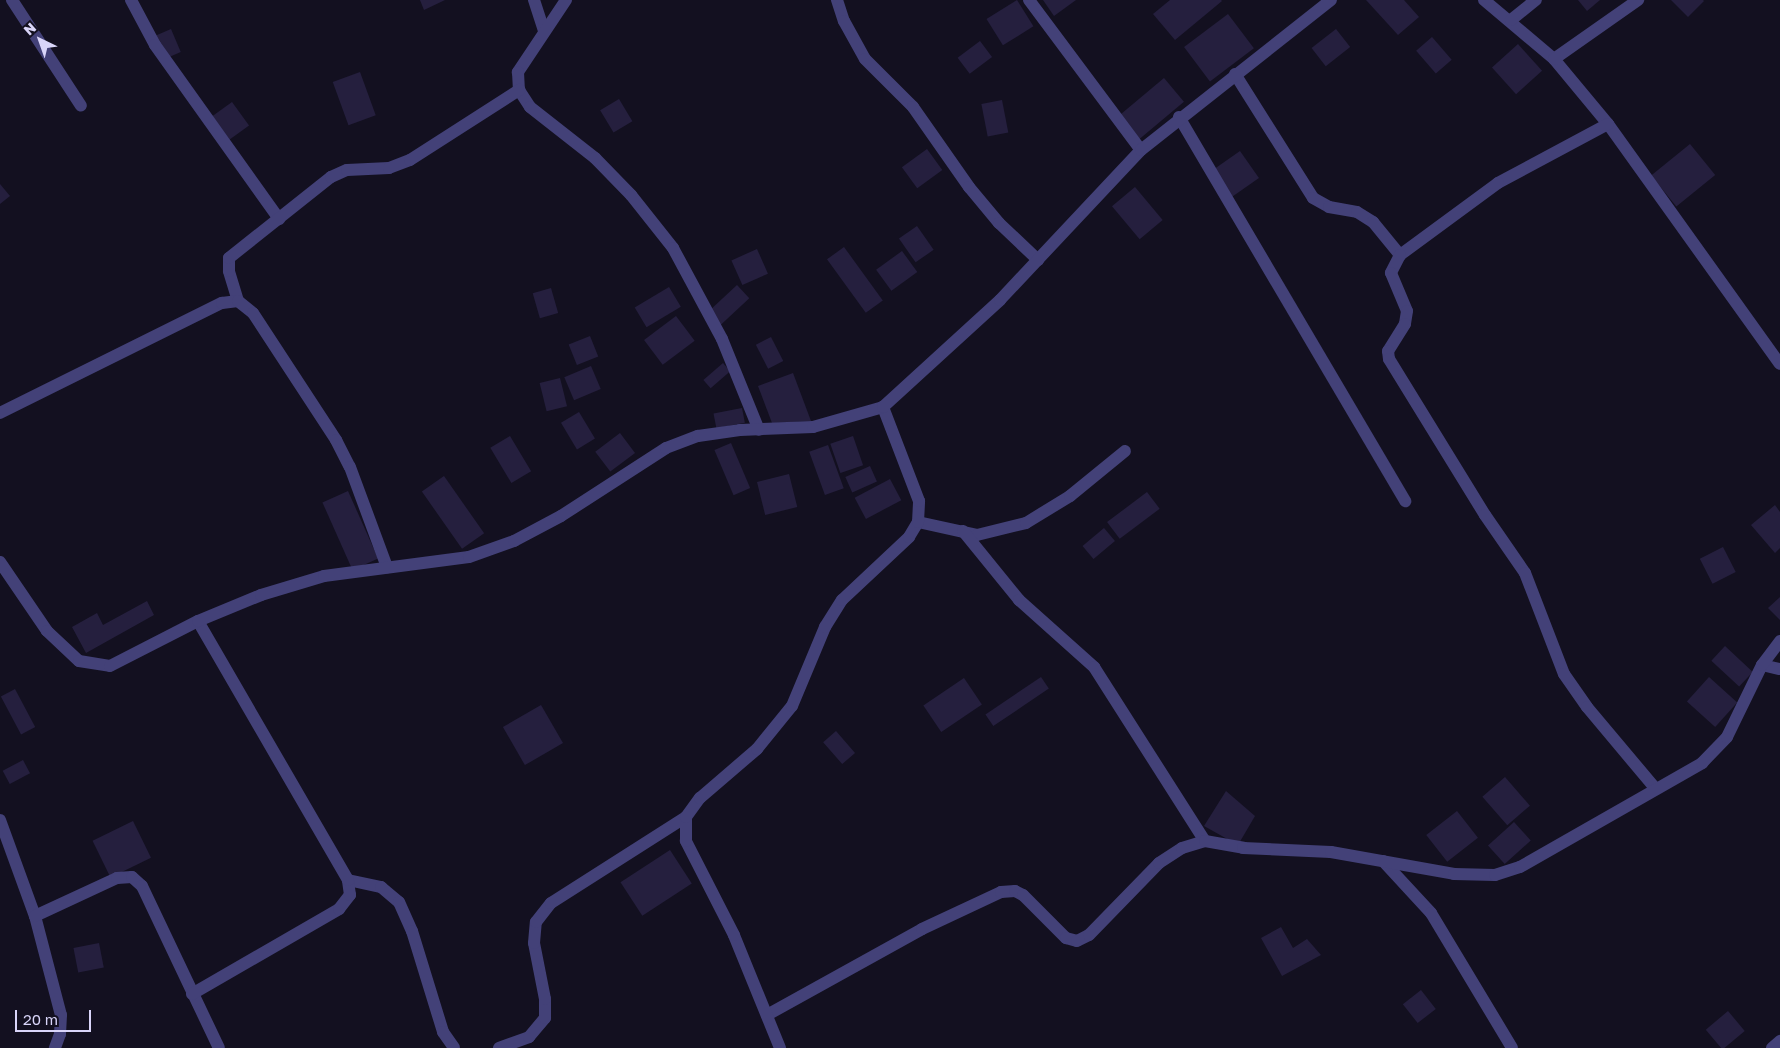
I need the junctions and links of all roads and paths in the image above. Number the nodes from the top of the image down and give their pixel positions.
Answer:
1 (12, 0) edge
2 (131, 0) edge
3 (534, 0) edge
4 (566, 0) edge
5 (837, 0) edge
6 (1029, 0) edge
7 (1331, 0) edge
8 (1484, 0) edge
9 (1536, 0) edge
10 (1638, 0) edge
11 (1511, 20) junction
12 (544, 31) junction
13 (1554, 60) junction
14 (1235, 74) junction
15 (519, 90) junction
16 (80, 106) dead end
17 (1179, 118) junction
18 (1608, 124) junction
19 (1140, 150) junction
20 (278, 219) junction
21 (1400, 256) junction
22 (1038, 260) junction
23 (238, 301) junction
24 (1780, 364) edge
25 (883, 406) junction
26 (0, 413) edge
27 (759, 430) junction
28 (1125, 451) dead end
29 (1405, 501) dead end
30 (918, 522) junction
31 (963, 531) junction
32 (0, 562) edge
33 (386, 567) junction
34 (198, 621) junction
35 (1780, 641) edge
36 (1762, 665) junction
37 (1780, 669) edge
38 (1655, 788) junction
39 (686, 817) junction
40 (0, 820) edge
41 (1205, 841) junction
42 (1383, 861) junction
43 (348, 880) junction
44 (35, 916) junction
45 (192, 994) junction
46 (767, 1015) junction
47 (1780, 1041) edge
48 (55, 1048) edge
49 (219, 1048) edge
50 (454, 1048) edge
51 (499, 1048) edge
52 (780, 1048) edge
53 (1512, 1048) edge
54 (1772, 1048) edge

1 - 16 street
2 - 20 street
3 - 12 street
4 - 12 street
5 - 22 street
6 - 19 street
7 - 14 street
8 - 11 street
9 - 11 street
10 - 13 street
11 - 13 street
12 - 15 street
13 - 18 street
14 - 17 street
14 - 21 street
15 - 20 street
15 - 27 street
17 - 19 street
17 - 29 street
18 - 21 street
18 - 24 street
19 - 22 street
20 - 23 street
21 - 38 street
22 - 25 street
23 - 26 street
23 - 33 street
25 - 27 street
25 - 30 street
27 - 33 street
28 - 31 street
30 - 31 street
30 - 39 street
31 - 41 street
32 - 34 street
33 - 34 street
34 - 43 street
35 - 36 street
36 - 37 street
36 - 38 street
38 - 42 street
39 - 46 street
39 - 51 street
40 - 44 street
41 - 42 street
41 - 46 street
42 - 53 street
43 - 45 street
43 - 50 street
44 - 45 street
44 - 48 street
45 - 49 street
46 - 52 street
47 - 54 street

